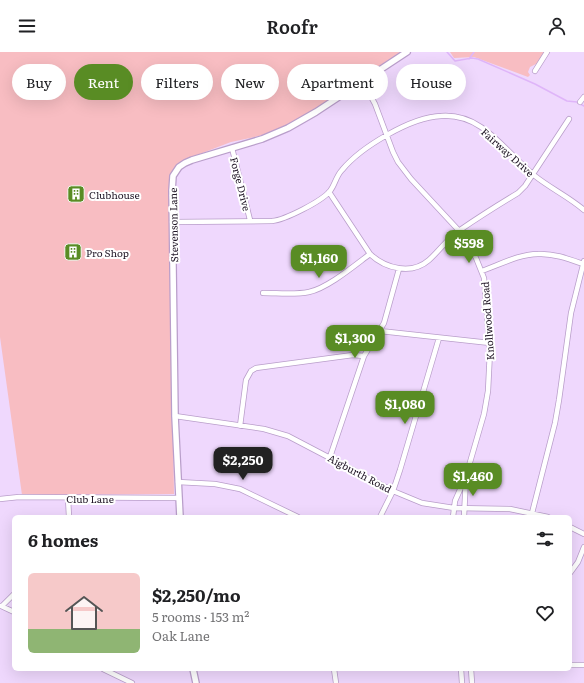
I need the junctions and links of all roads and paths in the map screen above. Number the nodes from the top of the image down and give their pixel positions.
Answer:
1 (407, 52) edge
2 (548, 52) edge
3 (388, 65) edge
4 (535, 71) dead end
5 (584, 97) edge
6 (333, 100) edge
7 (373, 100) edge
8 (580, 102) dead end
9 (569, 119) dead end
10 (387, 135) junction
11 (232, 148) junction
12 (533, 174) junction
13 (329, 192) junction
14 (584, 210) edge
15 (250, 220) junction
16 (172, 222) junction
17 (459, 230) junction
18 (370, 254) junction
19 (584, 262) edge
20 (399, 269) junction
21 (482, 271) junction
22 (263, 293) dead end
23 (380, 331) junction
24 (439, 338) junction
25 (490, 343) junction
26 (364, 356) junction
27 (175, 416) junction
28 (240, 426) junction
29 (330, 457) junction
30 (466, 476) junction
31 (178, 482) junction
32 (393, 491) junction
33 (68, 498) junction
34 (179, 498) junction
35 (0, 499) edge
36 (454, 508) junction
37 (465, 508) junction
38 (69, 515) edge
39 (180, 515) edge
40 (294, 515) edge
41 (381, 515) edge
42 (453, 515) edge
43 (464, 515) edge
44 (532, 515) edge
45 (572, 528) edge
46 (584, 534) edge
47 (584, 547) edge
48 (572, 570) edge
49 (12, 596) edge
50 (1, 606) edge
51 (12, 611) edge
52 (572, 665) edge
53 (584, 665) edge
54 (107, 671) edge
55 (193, 671) edge
56 (334, 671) edge
57 (460, 671) edge
58 (471, 671) edge
59 (132, 683) edge
60 (196, 683) edge
61 (336, 683) edge
62 (462, 683) edge
63 (472, 683) edge

1 - 3 street, Stevenson Lane
2 - 4 street
5 - 8 street
6 - 11 street, Stevenson Lane
7 - 10 street, Knollwood Road
9 - 12 street
10 - 12 street, Fairway Drive
10 - 13 street, Fairway Drive
10 - 17 street, Knollwood Road
11 - 15 street, Forge Drive
11 - 16 street, Stevenson Lane
12 - 14 street, Fairway Drive
12 - 17 street
13 - 15 street, Fairway Drive
13 - 18 street
15 - 16 street, Fairway Drive
16 - 27 street, Stevenson Lane
17 - 20 street
17 - 21 street, Knollwood Road
18 - 20 street
18 - 22 street
19 - 21 street
19 - 44 street
20 - 23 street
21 - 25 street, Knollwood Road
23 - 24 street
23 - 26 street
24 - 25 street
24 - 32 street
25 - 30 street, Knollwood Road
26 - 28 street
26 - 29 street
27 - 28 street, Aigburth Road
27 - 31 street, Stevenson Lane
28 - 29 street, Aigburth Road
29 - 32 street, Aigburth Road
30 - 36 street, Knollwood Road
30 - 37 street, Knollwood Road
31 - 34 street, Stevenson Lane
31 - 40 street
32 - 36 street, Aigburth Road
32 - 41 street
33 - 34 street, Club Lane
33 - 35 street, Club Lane
33 - 38 street
34 - 39 street, Stevenson Lane
36 - 37 street, Aigburth Road
36 - 42 street, Knollwood Road
37 - 43 street, Knollwood Road
37 - 44 street, Aigburth Road
45 - 46 street
47 - 48 street
49 - 50 street
50 - 51 street
52 - 53 street
54 - 59 street
55 - 60 street
56 - 61 street
57 - 62 street
58 - 63 street

